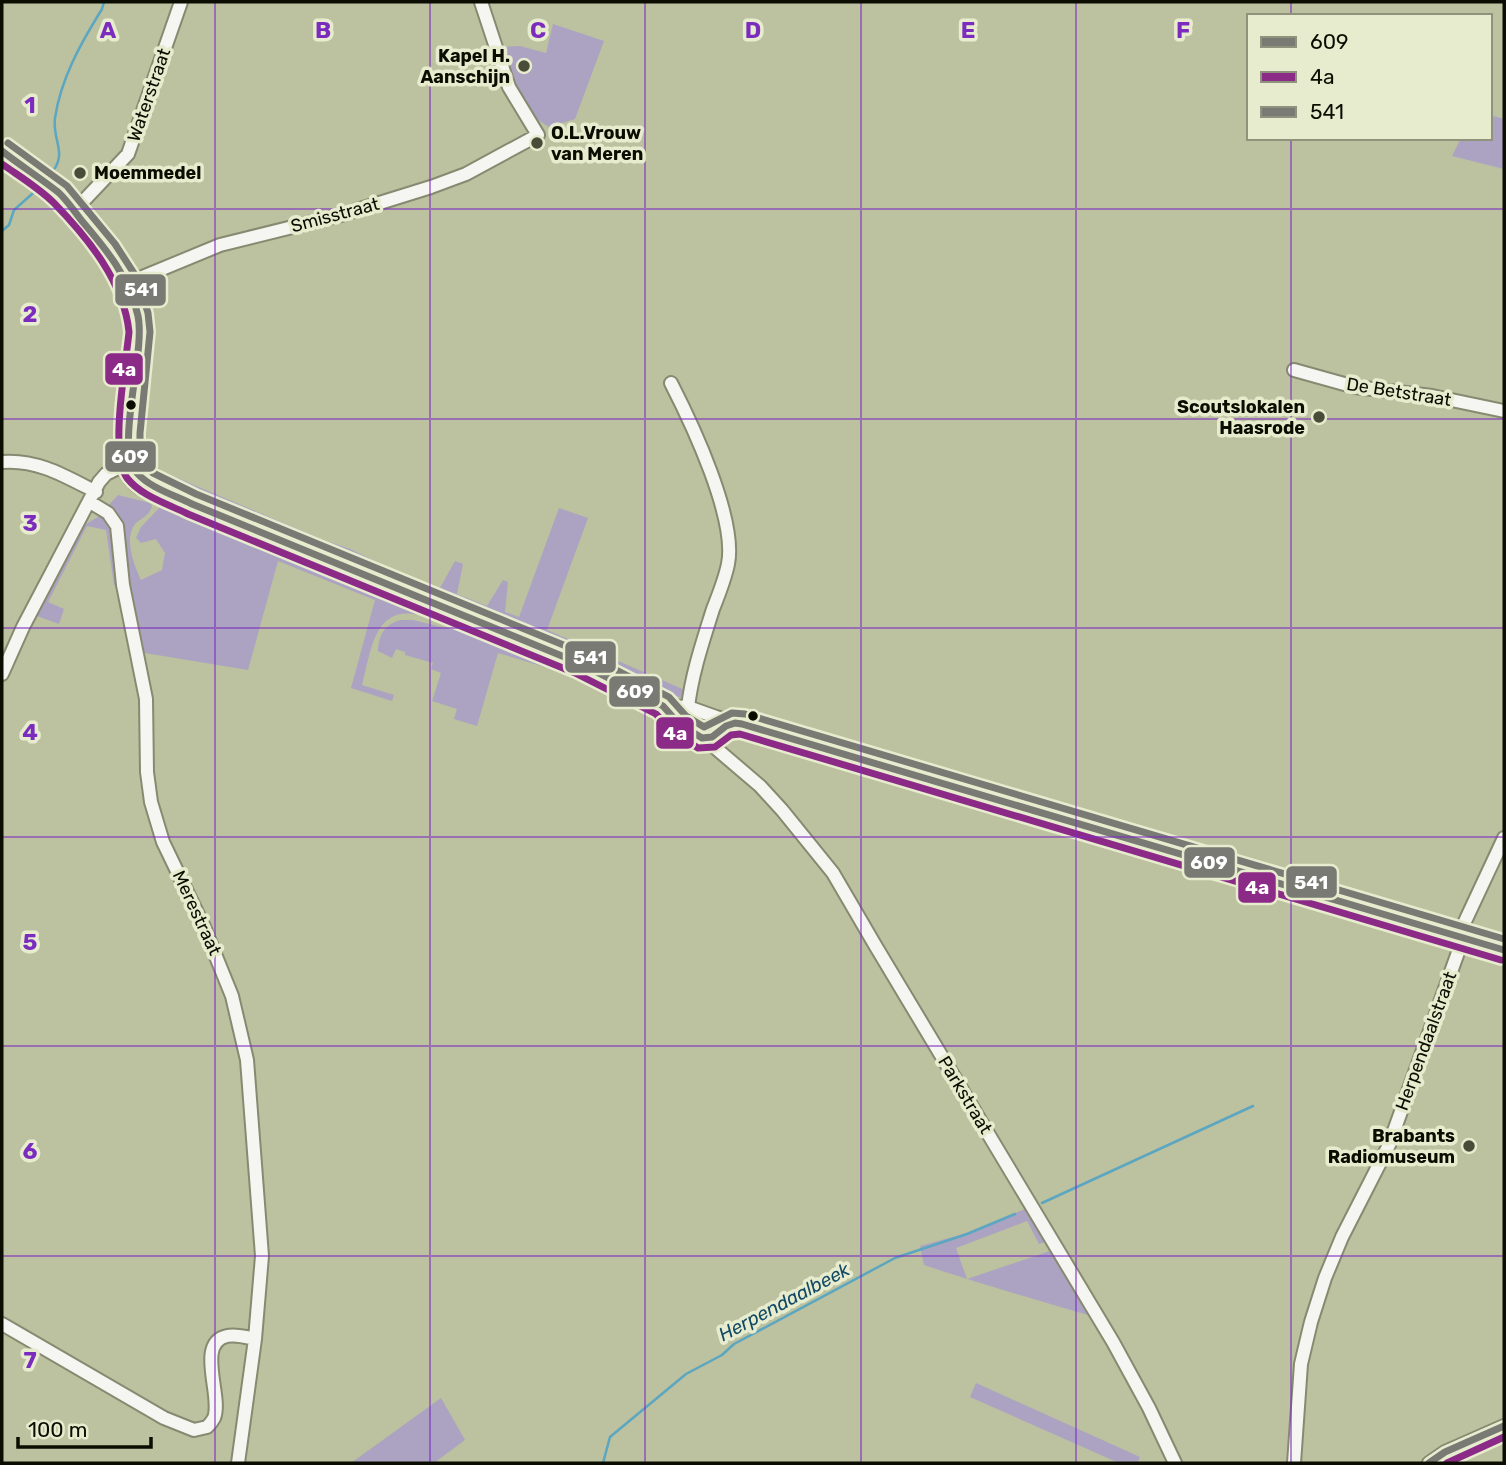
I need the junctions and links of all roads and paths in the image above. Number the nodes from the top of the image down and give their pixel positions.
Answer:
1 (181, 2) edge
2 (481, 2) edge
3 (2, 151) edge
4 (75, 210) junction
5 (128, 283) junction
6 (1294, 370) dead end
7 (671, 383) dead end
8 (1504, 411) edge
9 (2, 462) edge
10 (129, 469) junction
11 (93, 497) junction
12 (2, 674) edge
13 (663, 706) junction
14 (685, 707) junction
15 (716, 717) junction
16 (674, 719) junction
17 (735, 723) junction
18 (713, 735) junction
19 (1504, 838) edge
20 (1504, 856) edge
21 (1492, 863) junction
22 (1461, 937) junction
23 (1504, 950) edge
24 (2, 1324) edge
25 (255, 1339) junction
26 (1504, 1426) edge
27 (238, 1463) edge
28 (1175, 1463) edge
29 (1294, 1463) edge
30 (1429, 1463) edge

1 - 4 street, Waterstraat
2 - 5 street, Smisstraat
3 - 4 street
4 - 5 street
5 - 10 street
6 - 8 street, De Betstraat
7 - 14 street
9 - 11 street, Merestraat
10 - 11 street
10 - 13 street
11 - 12 street
11 - 25 street, Merestraat
13 - 14 street
13 - 16 street, Parkstraat
14 - 15 street
14 - 16 street
15 - 17 street
15 - 18 street
16 - 18 street, Parkstraat
17 - 18 street
17 - 22 street
18 - 28 street, Parkstraat
19 - 21 street, Herpendaalstraat
20 - 21 street
21 - 22 street, Herpendaalstraat
22 - 23 street
22 - 29 street, Herpendaalstraat
24 - 25 street
25 - 27 street, Merestraat
26 - 30 street

